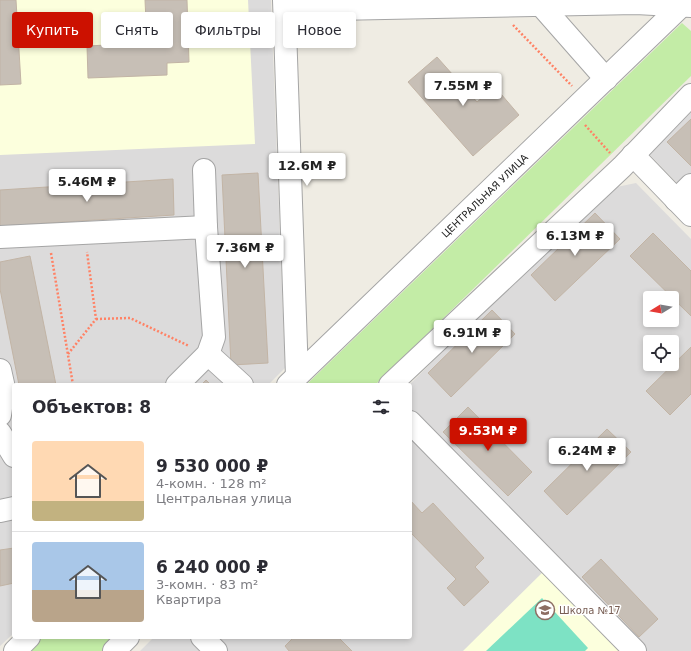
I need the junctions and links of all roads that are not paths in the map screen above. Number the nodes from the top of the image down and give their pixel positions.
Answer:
1 (627, 1) edge
2 (540, 4) junction
3 (284, 5) edge
4 (687, 6) edge
5 (606, 79) junction
6 (691, 95) edge
7 (628, 161) junction
8 (204, 170) dead end
9 (686, 200) edge
10 (206, 227) junction
11 (0, 237) edge
12 (208, 354) junction
13 (0, 370) edge
14 (292, 380) edge
15 (179, 383) edge
16 (240, 383) edge
17 (392, 383) edge
18 (0, 415) edge
19 (412, 424) edge
20 (0, 433) edge
21 (12, 453) edge
22 (12, 508) edge
23 (0, 511) edge
24 (27, 639) edge
25 (126, 639) edge
26 (204, 639) edge
27 (15, 651) edge
28 (114, 651) edge
29 (216, 651) edge
30 (635, 651) edge

1 - 2 street
1 - 4 street
2 - 3 street
2 - 5 street
3 - 14 street
4 - 5 street, ЦЕНТРАЛЬНАЯ УЛИЦА
5 - 14 street, ЦЕНТРАЛЬНАЯ УЛИЦА
6 - 7 street
7 - 9 street
7 - 17 street
8 - 10 street
10 - 11 street
10 - 12 street
12 - 15 street
12 - 16 street
13 - 18 street
19 - 30 street
20 - 21 street
22 - 23 street
24 - 27 street
25 - 28 street
26 - 29 street

